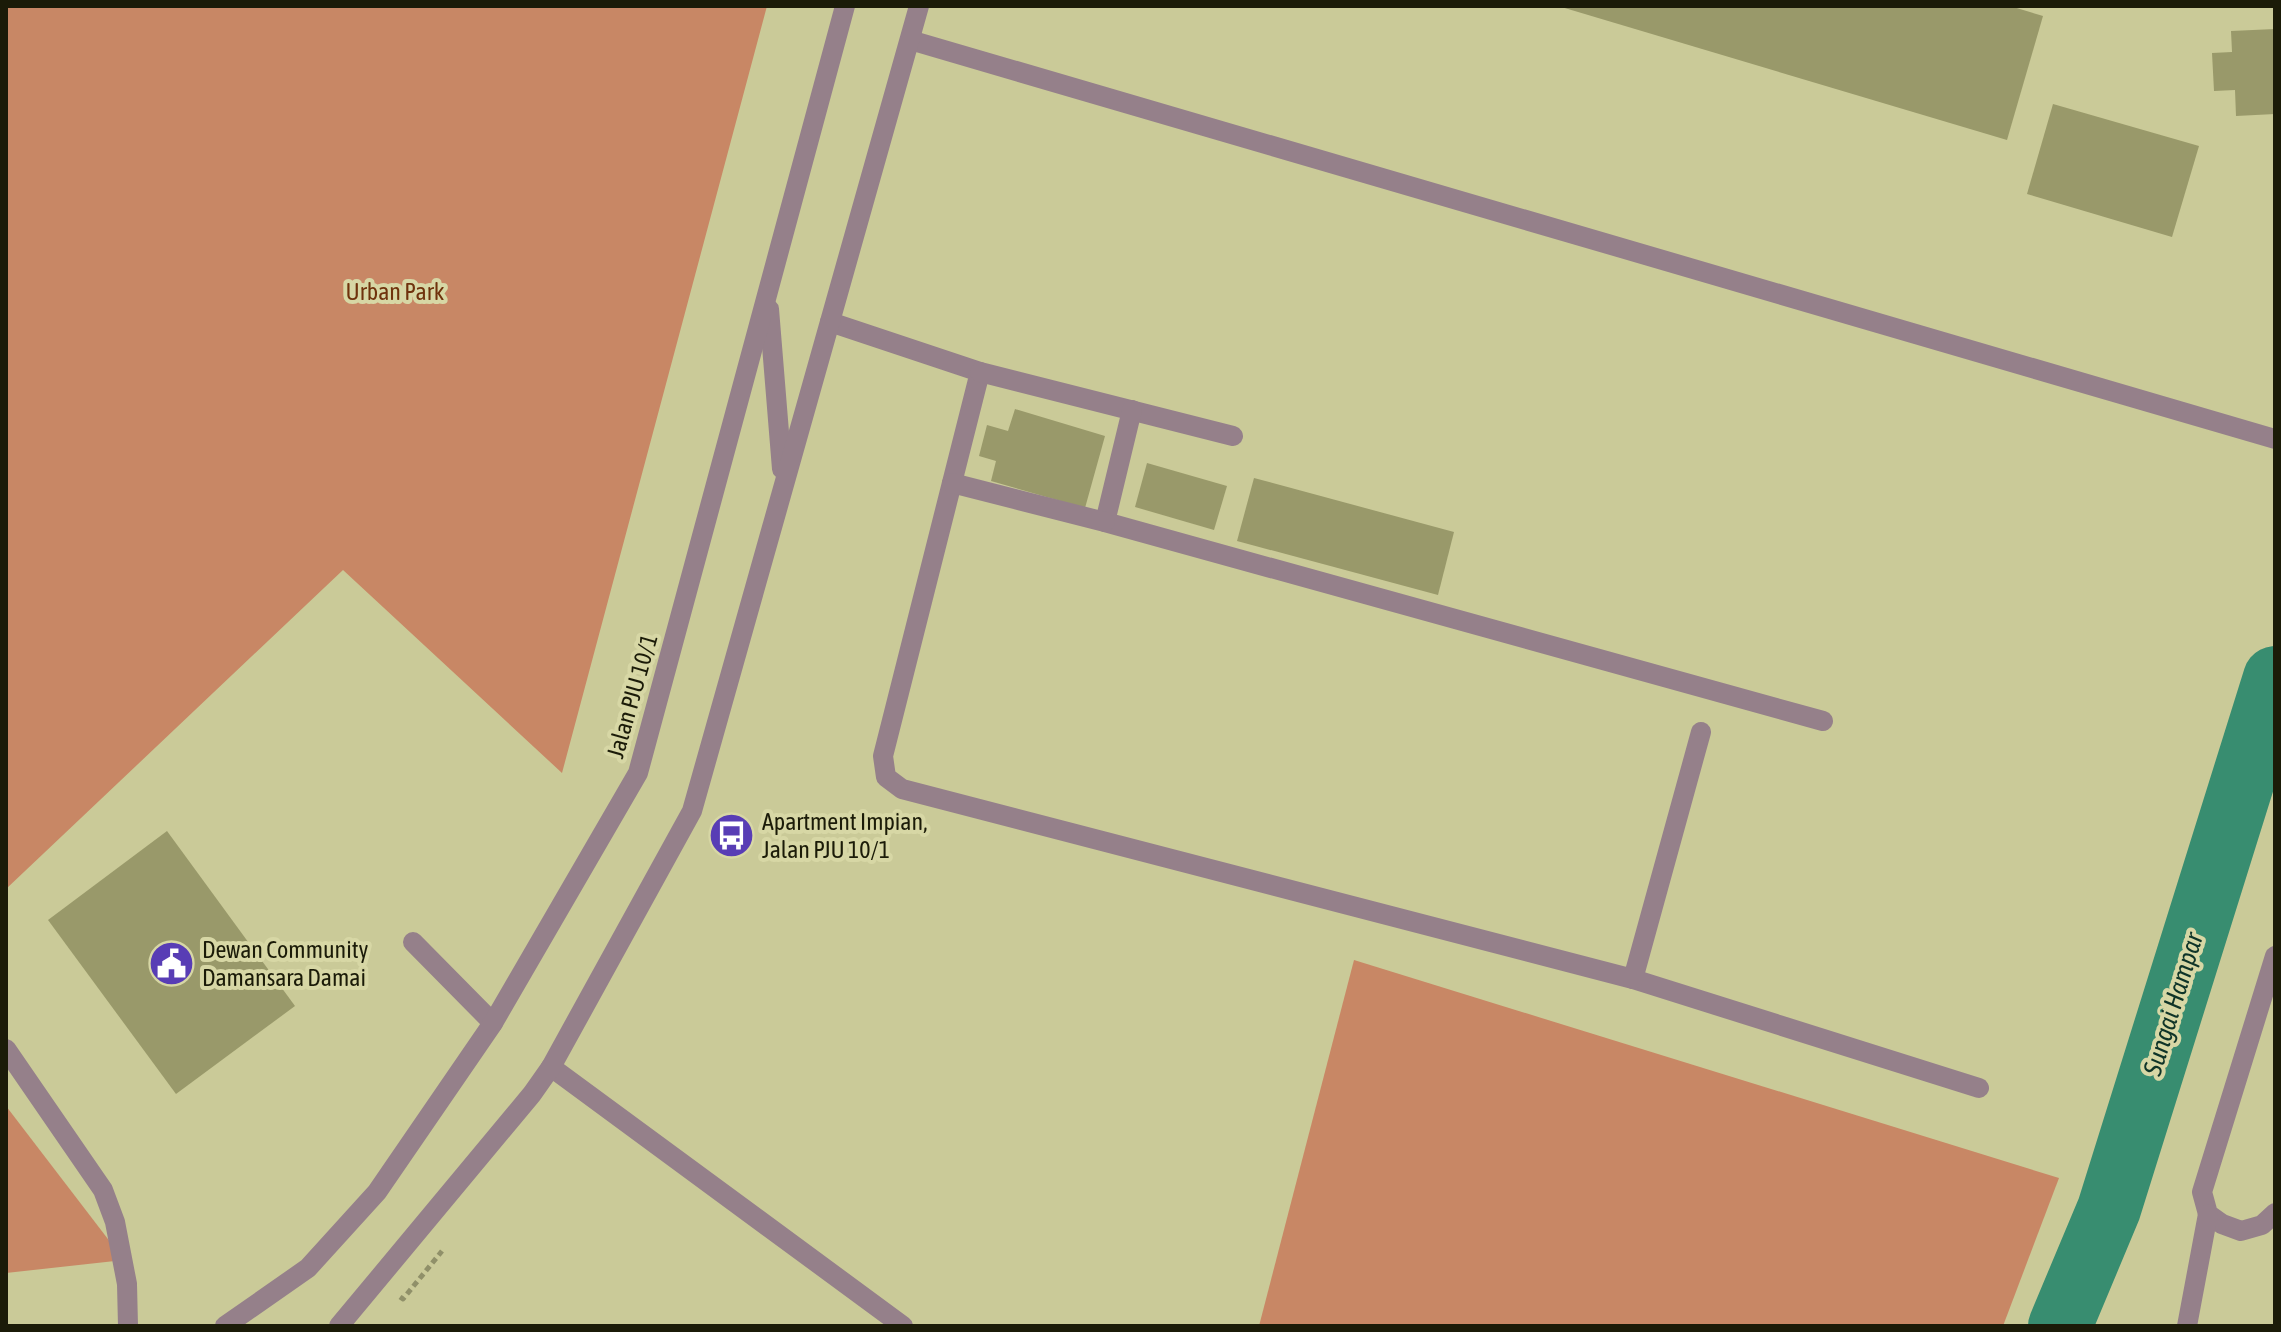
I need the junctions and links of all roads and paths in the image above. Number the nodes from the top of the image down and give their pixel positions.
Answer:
1 (845, 6) edge
2 (919, 6) edge
3 (910, 40) junction
4 (768, 293) junction
5 (830, 322) junction
6 (980, 372) junction
7 (1132, 410) junction
8 (1233, 436) dead end
9 (2275, 439) edge
10 (952, 483) junction
11 (783, 484) junction
12 (1105, 522) junction
13 (1823, 721) dead end
14 (1701, 732) dead end
15 (413, 942) dead end
16 (2275, 956) edge
17 (1633, 979) junction
18 (493, 1023) junction
19 (6, 1049) edge
20 (551, 1067) junction
21 (1979, 1088) dead end
22 (2275, 1213) edge
23 (2208, 1214) junction
24 (128, 1326) edge
25 (225, 1326) edge
26 (339, 1326) edge
27 (903, 1326) edge
28 (2187, 1326) edge

1 - 4 street, Jalan PJU 10/1
2 - 3 street
3 - 5 street
3 - 9 street
4 - 11 street
4 - 18 street, Jalan PJU 10/1
5 - 6 street
5 - 11 street
6 - 7 street
6 - 10 street
7 - 8 street
7 - 12 street
10 - 12 street
10 - 17 street
11 - 20 street
12 - 13 street
14 - 17 street
15 - 18 street
16 - 23 street
17 - 21 street
18 - 25 street, Jalan PJU 10/1
19 - 24 street
20 - 26 street
20 - 27 street
22 - 23 street
23 - 28 street

